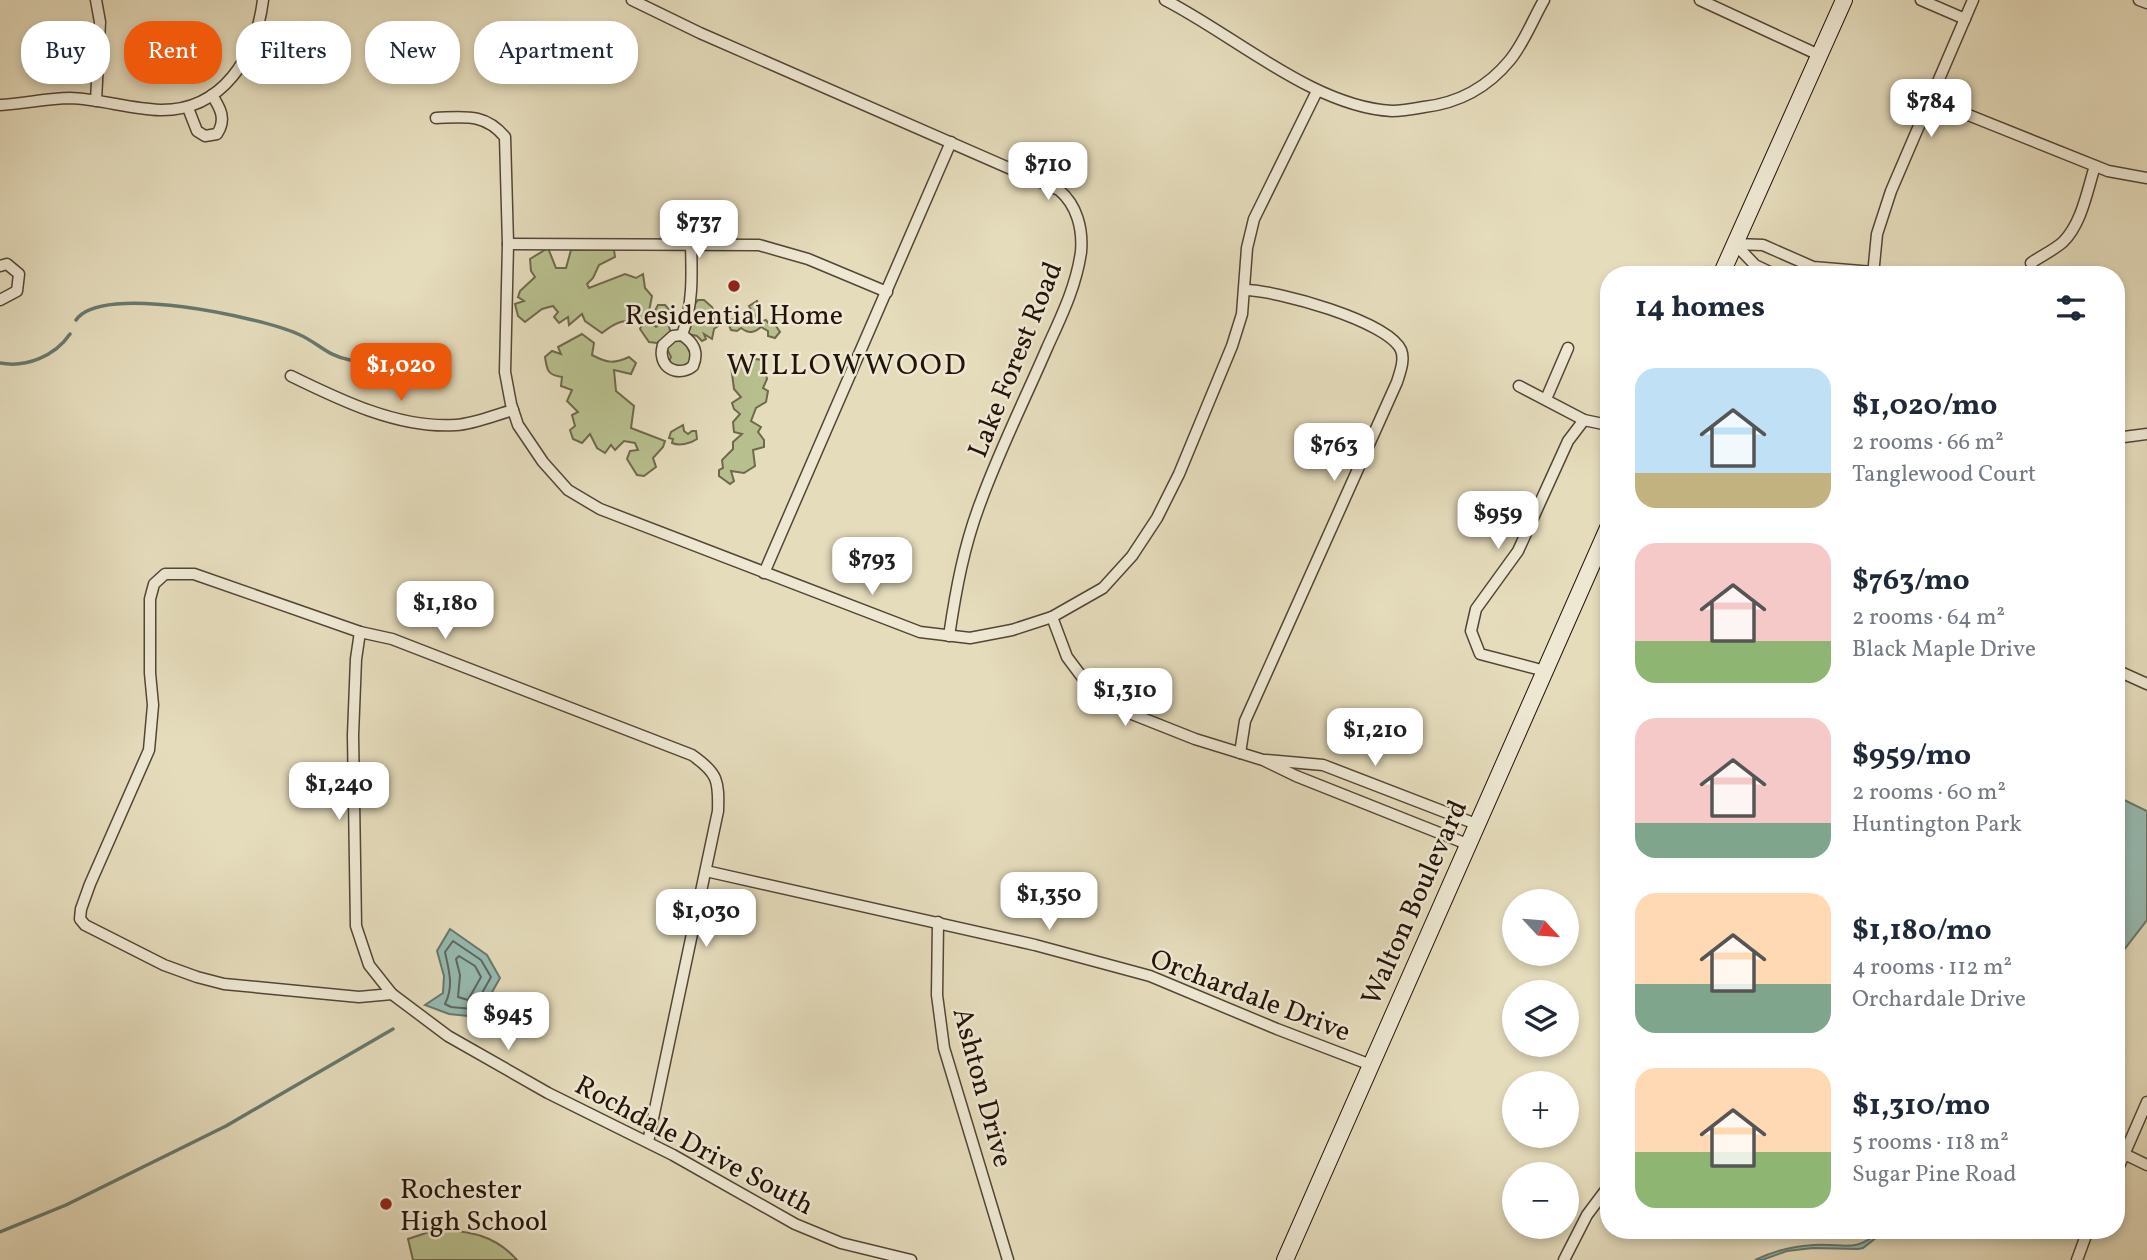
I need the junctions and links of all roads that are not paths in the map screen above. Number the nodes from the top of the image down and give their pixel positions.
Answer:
1 (97, 0) edge
2 (263, 0) edge
3 (632, 0) edge
4 (1165, 0) edge
5 (1544, 0) edge
6 (1700, 0) edge
7 (1843, 0) edge
8 (1921, 0) edge
9 (1972, 0) edge
10 (2139, 0) edge
11 (2147, 3) edge
12 (1965, 19) junction
13 (1819, 55) junction
14 (1317, 91) junction
15 (212, 95) junction
16 (1931, 100) junction
17 (96, 101) junction
18 (0, 105) edge
19 (188, 107) junction
20 (436, 118) dead end
21 (951, 142) junction
22 (2095, 166) junction
23 (2147, 178) edge
24 (508, 244) junction
25 (691, 244) junction
26 (1735, 244) junction
27 (2031, 263) dead end
28 (0, 266) edge
29 (1725, 266) edge
30 (1757, 266) edge
31 (1811, 266) edge
32 (1874, 266) edge
33 (1245, 290) junction
34 (887, 292) junction
35 (0, 300) edge
36 (682, 335) dead end
37 (1568, 348) dead end
38 (291, 376) dead end
39 (1519, 386) dead end
40 (1546, 399) junction
41 (513, 410) junction
42 (1584, 420) junction
43 (1600, 423) edge
44 (2147, 434) edge
45 (2125, 437) edge
46 (1600, 546) edge
47 (764, 573) junction
48 (1052, 618) junction
49 (360, 632) junction
50 (949, 636) junction
51 (1545, 671) junction
52 (2125, 674) edge
53 (2147, 684) edge
54 (1240, 753) junction
55 (1264, 760) junction
56 (1476, 824) junction
57 (1467, 844) junction
58 (706, 871) junction
59 (938, 922) junction
60 (392, 994) junction
61 (1371, 1065) junction
62 (2147, 1102) edge
63 (648, 1142) junction
64 (2125, 1144) edge
65 (2125, 1155) edge
66 (2147, 1165) edge
67 (1600, 1198) edge
68 (2085, 1239) edge
69 (911, 1260) edge
70 (1008, 1260) edge
71 (1285, 1260) edge
72 (1564, 1260) edge
73 (2077, 1260) edge

1 - 17 street
2 - 15 street
3 - 21 street, Lake Forest Road
4 - 14 street
5 - 14 street
6 - 13 street
7 - 13 main road
8 - 12 street
9 - 12 street
10 - 11 street
12 - 16 street
13 - 26 main road
14 - 33 street
15 - 19 street
15 - 19 street
16 - 22 street
16 - 32 street
17 - 18 street
17 - 19 street
20 - 24 street
21 - 34 street
21 - 50 street, Lake Forest Road
22 - 23 street
22 - 27 street
24 - 25 street
24 - 41 street
25 - 34 street
25 - 36 street
26 - 29 main road
26 - 30 street
26 - 31 street
28 - 35 street
33 - 48 street
33 - 54 street
34 - 47 street
37 - 40 street
38 - 41 street
39 - 40 street
40 - 42 street
41 - 47 street
42 - 43 street
42 - 51 street
44 - 45 street
46 - 51 main road, Walton Boulevard
47 - 50 street
48 - 50 street
48 - 54 street
49 - 58 street
49 - 60 street, Rochdale Drive South
49 - 60 street
51 - 56 main road, Walton Boulevard
52 - 53 street
54 - 55 street
55 - 56 street
55 - 57 street
56 - 57 main road, Walton Boulevard
57 - 61 main road, Walton Boulevard
58 - 59 street, Orchardale Drive
58 - 63 street
59 - 61 street, Orchardale Drive
59 - 70 street, Ashton Drive
60 - 63 street, Rochdale Drive South
61 - 71 main road, Walton Boulevard
62 - 64 street
63 - 69 street, Rochdale Drive South
65 - 66 street
67 - 72 street
68 - 73 street

